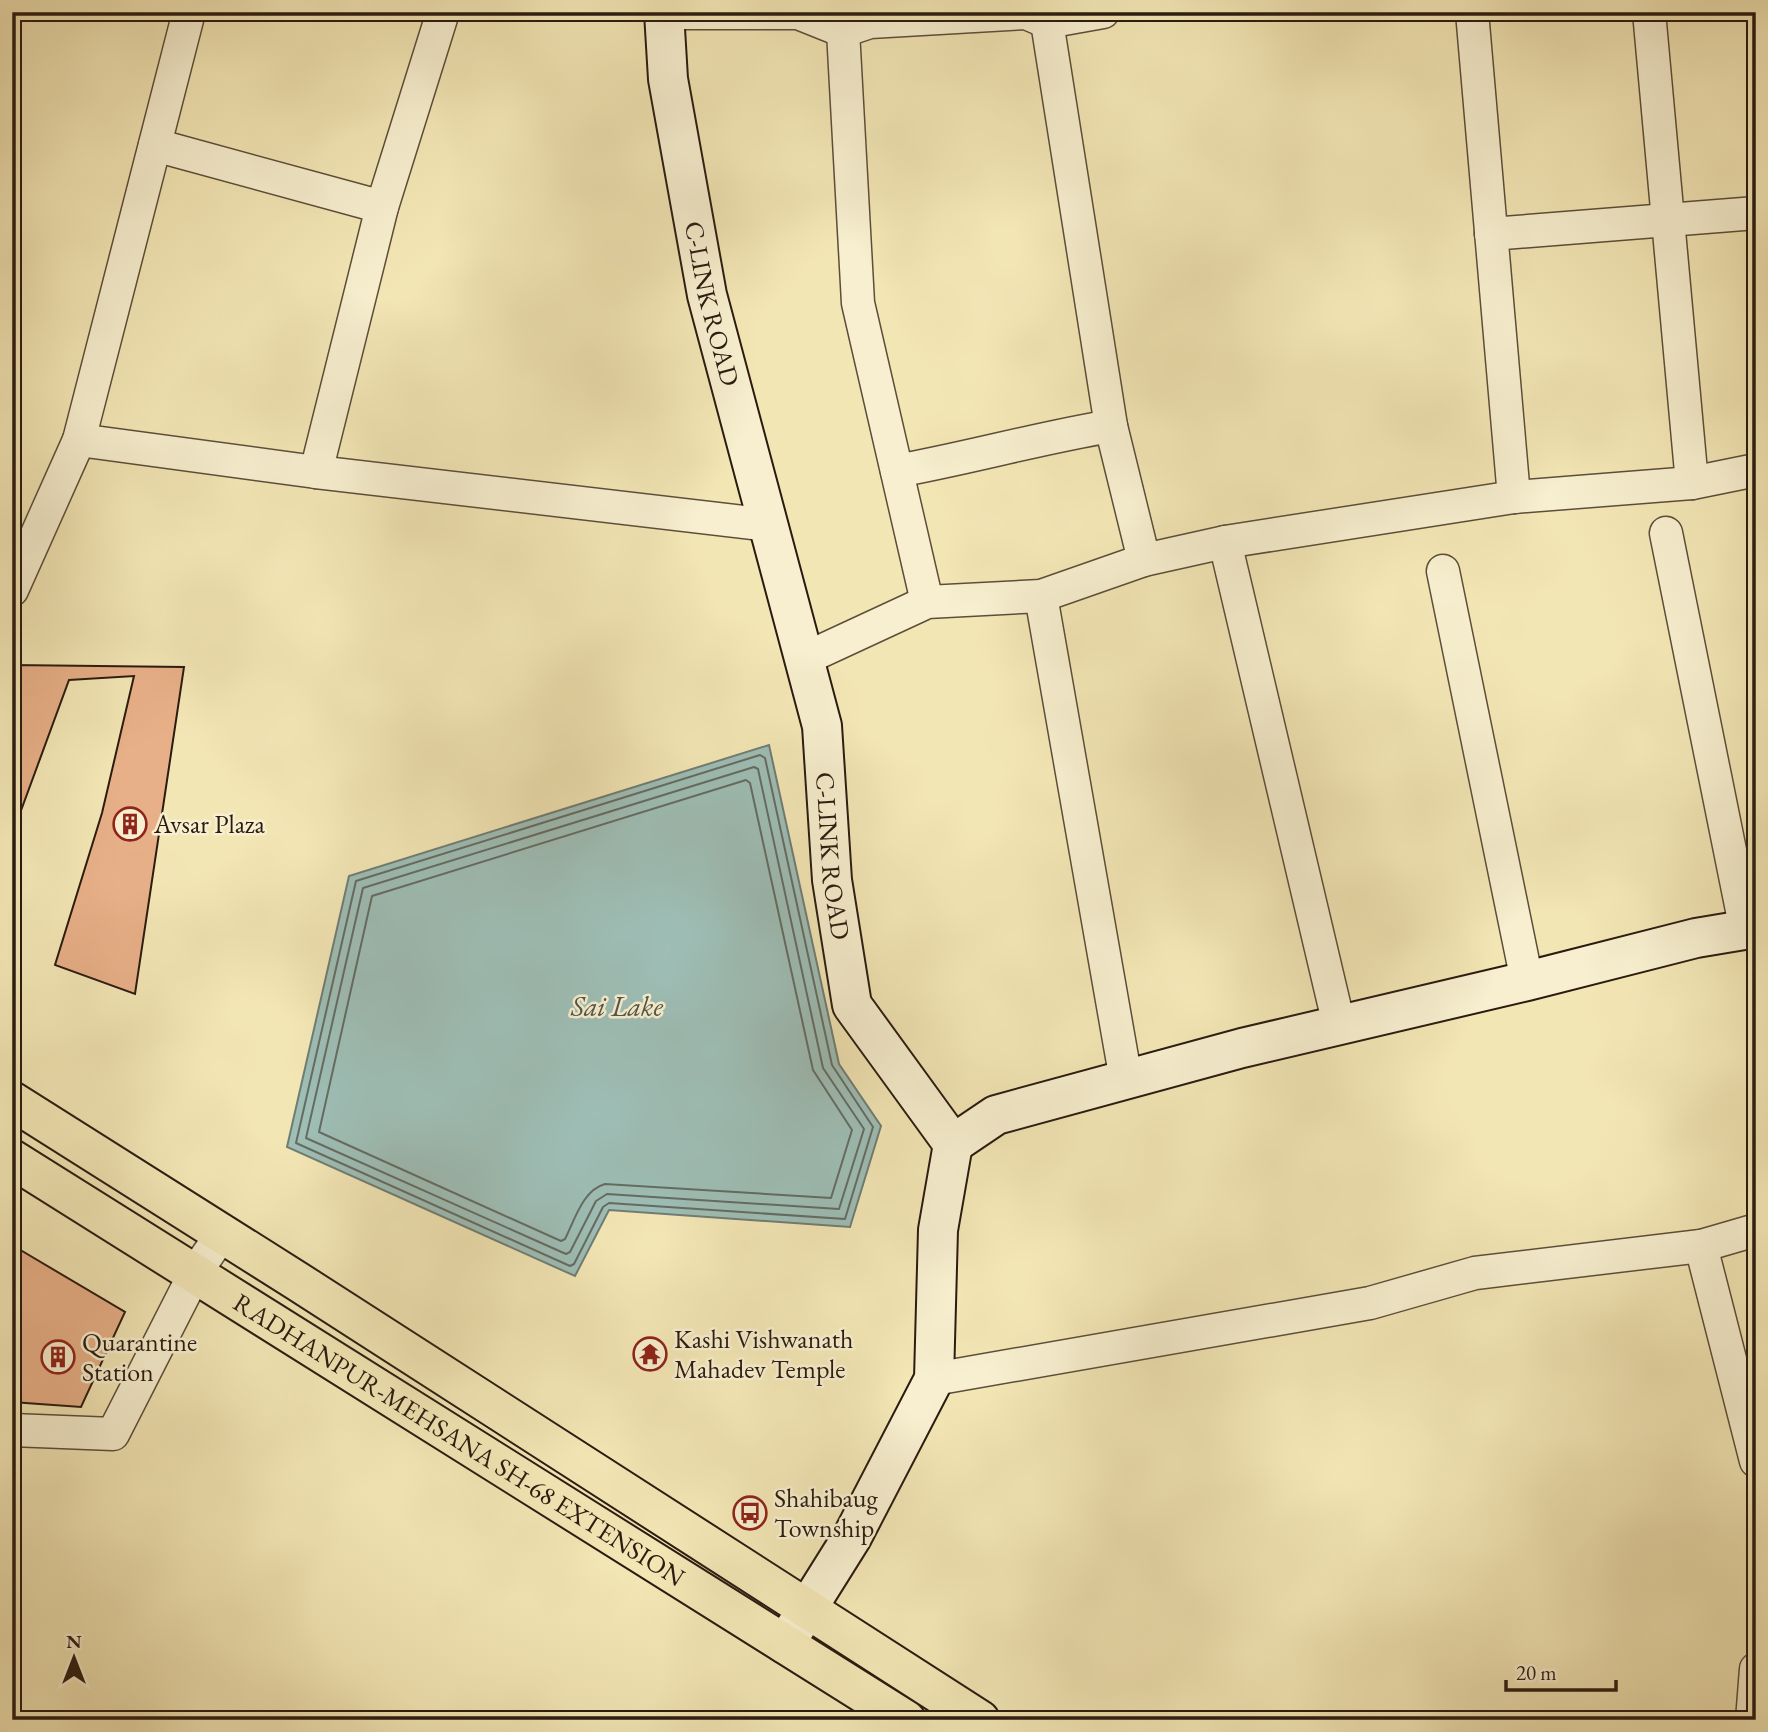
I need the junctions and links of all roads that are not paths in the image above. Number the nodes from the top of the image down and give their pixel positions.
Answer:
1 (189, 12) edge
2 (443, 12) edge
3 (664, 12) edge
4 (1103, 12) edge
5 (1472, 12) edge
6 (1649, 12) edge
7 (1048, 22) junction
8 (843, 31) junction
9 (155, 145) junction
10 (382, 207) junction
11 (1756, 213) edge
12 (1668, 220) junction
13 (1492, 234) junction
14 (1111, 425) junction
15 (79, 440) junction
16 (1756, 470) edge
17 (897, 471) junction
18 (316, 472) junction
19 (1692, 483) junction
20 (1514, 497) junction
21 (770, 525) junction
22 (1666, 533) dead end
23 (1225, 542) junction
24 (1144, 560) junction
25 (1443, 571) dead end
26 (12, 590) edge
27 (1041, 596) junction
28 (927, 602) junction
29 (804, 659) junction
30 (1751, 929) edge
31 (1527, 981) junction
32 (1339, 1025) junction
33 (1126, 1080) junction
34 (12, 1101) edge
35 (953, 1144) junction
36 (12, 1159) edge
37 (1756, 1230) edge
38 (222, 1234) junction
39 (1701, 1246) junction
40 (195, 1273) junction
41 (934, 1379) junction
42 (12, 1430) edge
43 (1756, 1461) edge
44 (807, 1608) junction
45 (785, 1644) junction
46 (1756, 1669) edge
47 (1756, 1675) edge
48 (906, 1720) edge
49 (980, 1720) edge
50 (1752, 1720) edge

1 - 9 street
2 - 10 street
3 - 8 street
3 - 21 street, C-LINK ROAD
4 - 7 street
5 - 13 street
6 - 12 street
7 - 8 street
7 - 14 street
8 - 17 street
9 - 10 street
9 - 15 street
10 - 18 street
11 - 12 street
12 - 13 street
12 - 19 street
13 - 20 street
14 - 17 street
14 - 24 street
15 - 18 street
15 - 26 street
16 - 19 street
17 - 28 street
18 - 21 street
19 - 20 street
20 - 23 street
21 - 29 street, C-LINK ROAD
22 - 30 street
23 - 24 street
23 - 32 street
24 - 27 street
25 - 31 street
27 - 28 street
27 - 33 street
28 - 29 street
29 - 35 street, C-LINK ROAD
30 - 31 street
31 - 32 street
32 - 33 street
33 - 35 street
34 - 38 highway
35 - 41 street
36 - 40 highway, RADHANPUR-MEHSANA SH-68 EXTENSION
37 - 39 street
38 - 40 street
38 - 44 highway
39 - 41 street
39 - 43 street
40 - 42 street
40 - 45 highway, RADHANPUR-MEHSANA SH-68 EXTENSION
41 - 44 street
44 - 45 street
44 - 49 highway
45 - 48 highway, RADHANPUR-MEHSANA SH-68 EXTENSION
46 - 47 street
47 - 50 street

